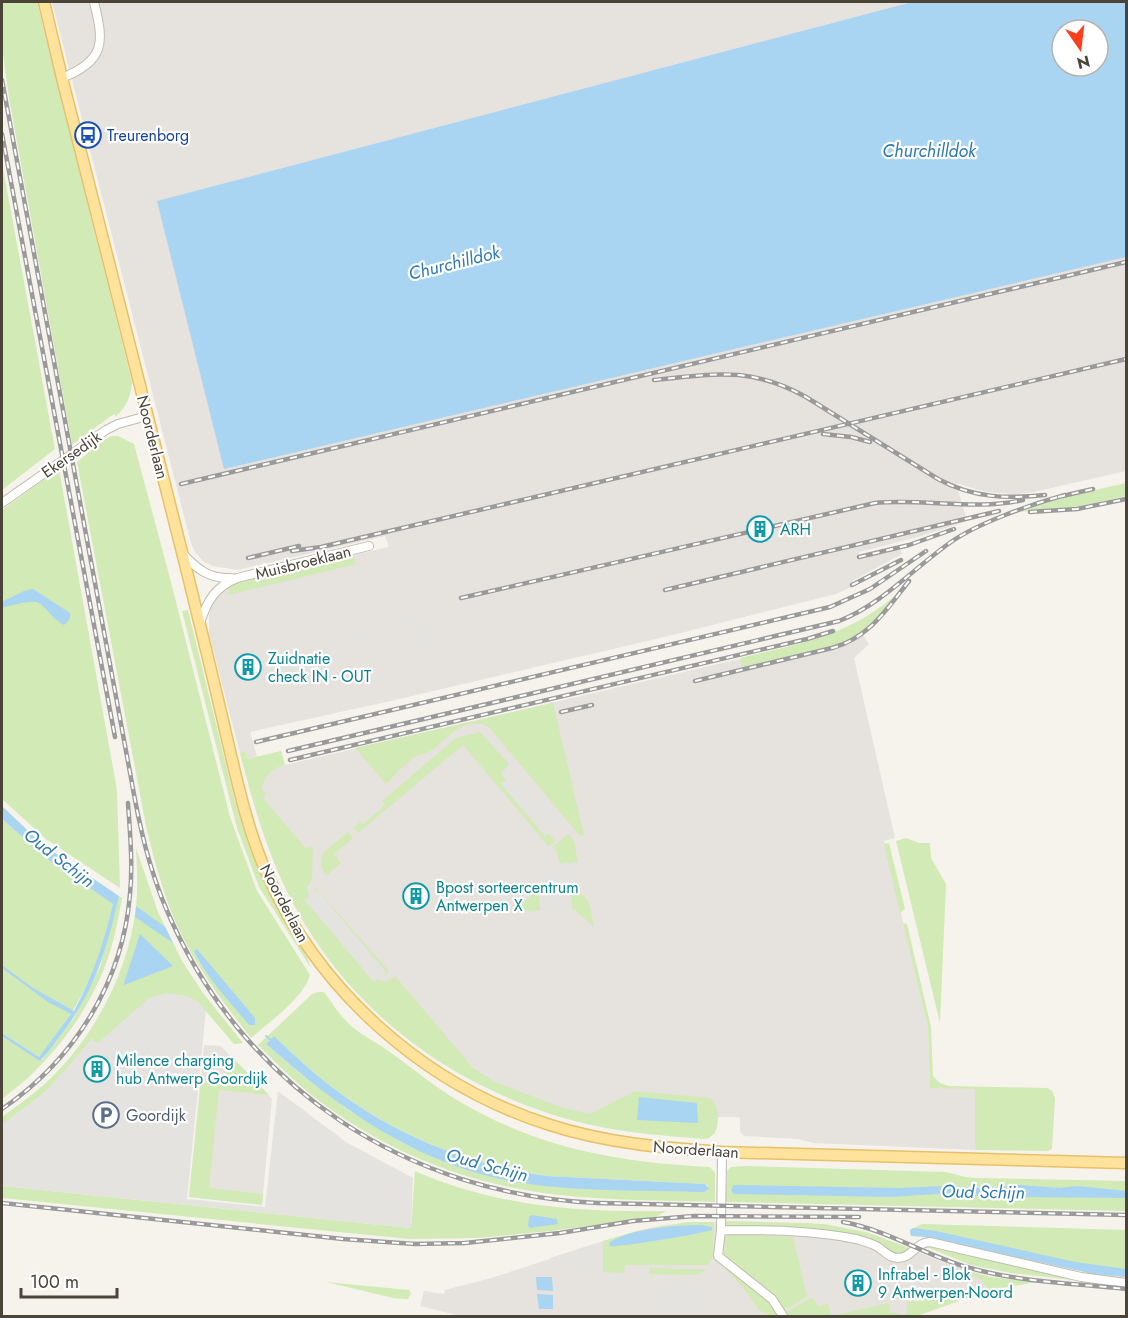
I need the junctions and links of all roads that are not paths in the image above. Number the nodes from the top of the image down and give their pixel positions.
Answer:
1 (44, 2) edge
2 (94, 2) edge
3 (62, 78) junction
4 (147, 416) junction
5 (2, 503) edge
6 (369, 546) dead end
7 (183, 554) junction
8 (237, 578) junction
9 (200, 624) junction
10 (722, 1152) junction
11 (1126, 1163) edge
12 (721, 1230) junction
13 (1126, 1283) edge
14 (783, 1317) edge

1 - 3 main road, Noorderlaan
2 - 3 street
3 - 4 main road, Noorderlaan
4 - 5 street, Ekersedijk
4 - 7 main road, Noorderlaan
6 - 8 street, Muisbroeklaan
7 - 8 street, Muisbroeklaan
7 - 9 main road, Noorderlaan
8 - 9 street, Muisbroeklaan
9 - 10 main road, Noorderlaan
10 - 11 main road, Noorderlaan
10 - 12 street
12 - 13 street
12 - 14 street

